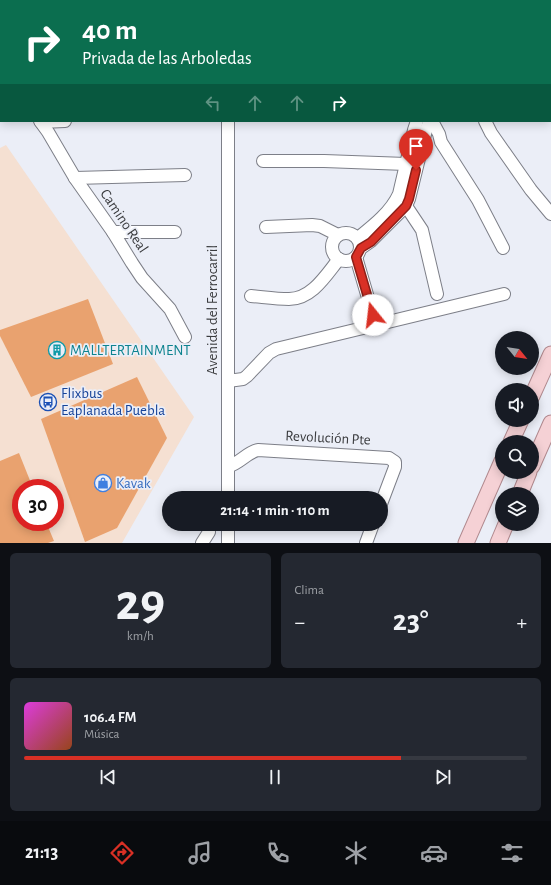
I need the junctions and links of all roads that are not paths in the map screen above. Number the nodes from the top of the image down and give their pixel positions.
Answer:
1 (40, 122) edge
2 (228, 122) edge
3 (417, 122) edge
4 (431, 122) edge
5 (432, 122) edge
6 (486, 122) edge
7 (423, 141) junction
8 (441, 142) junction
9 (263, 161) dead end
10 (406, 164) junction
11 (185, 175) dead end
12 (75, 178) junction
13 (406, 206) junction
14 (551, 214) edge
15 (266, 227) dead end
16 (113, 232) junction
17 (175, 232) dead end
18 (338, 235) junction
19 (358, 248) junction
20 (503, 248) dead end
21 (339, 259) junction
22 (437, 294) dead end
23 (504, 294) dead end
24 (251, 296) dead end
25 (373, 315) dead end
26 (184, 337) dead end
27 (551, 354) edge
28 (228, 381) junction
29 (538, 383) edge
30 (551, 423) edge
31 (547, 446) edge
32 (539, 457) edge
33 (228, 466) junction
34 (495, 477) edge
35 (228, 491) edge
36 (386, 491) edge
37 (228, 531) edge
38 (370, 531) edge
39 (503, 531) edge
40 (209, 537) edge
41 (202, 543) edge
42 (228, 543) edge
43 (366, 543) edge
44 (466, 543) edge
45 (498, 543) edge

1 - 12 street, Camino Real
2 - 28 street, Avenida del Ferrocarril
3 - 10 street
4 - 7 street
5 - 8 street
6 - 14 street
7 - 8 street
7 - 13 street
8 - 20 street
9 - 10 street
10 - 19 street
11 - 12 street
12 - 16 street, Camino Real
13 - 19 street
13 - 22 street
15 - 18 street
16 - 17 street
16 - 26 street, Camino Real
18 - 19 street
18 - 21 street
19 - 21 street
19 - 25 street
21 - 24 street
23 - 28 street
27 - 29 main road
28 - 33 street, Avenida del Ferrocarril
30 - 31 main road
31 - 32 main road
33 - 35 street, Avenida del Ferrocarril
33 - 36 street, Revolución Pte
34 - 44 main road
37 - 42 street
38 - 43 street
39 - 45 main road
40 - 41 street

